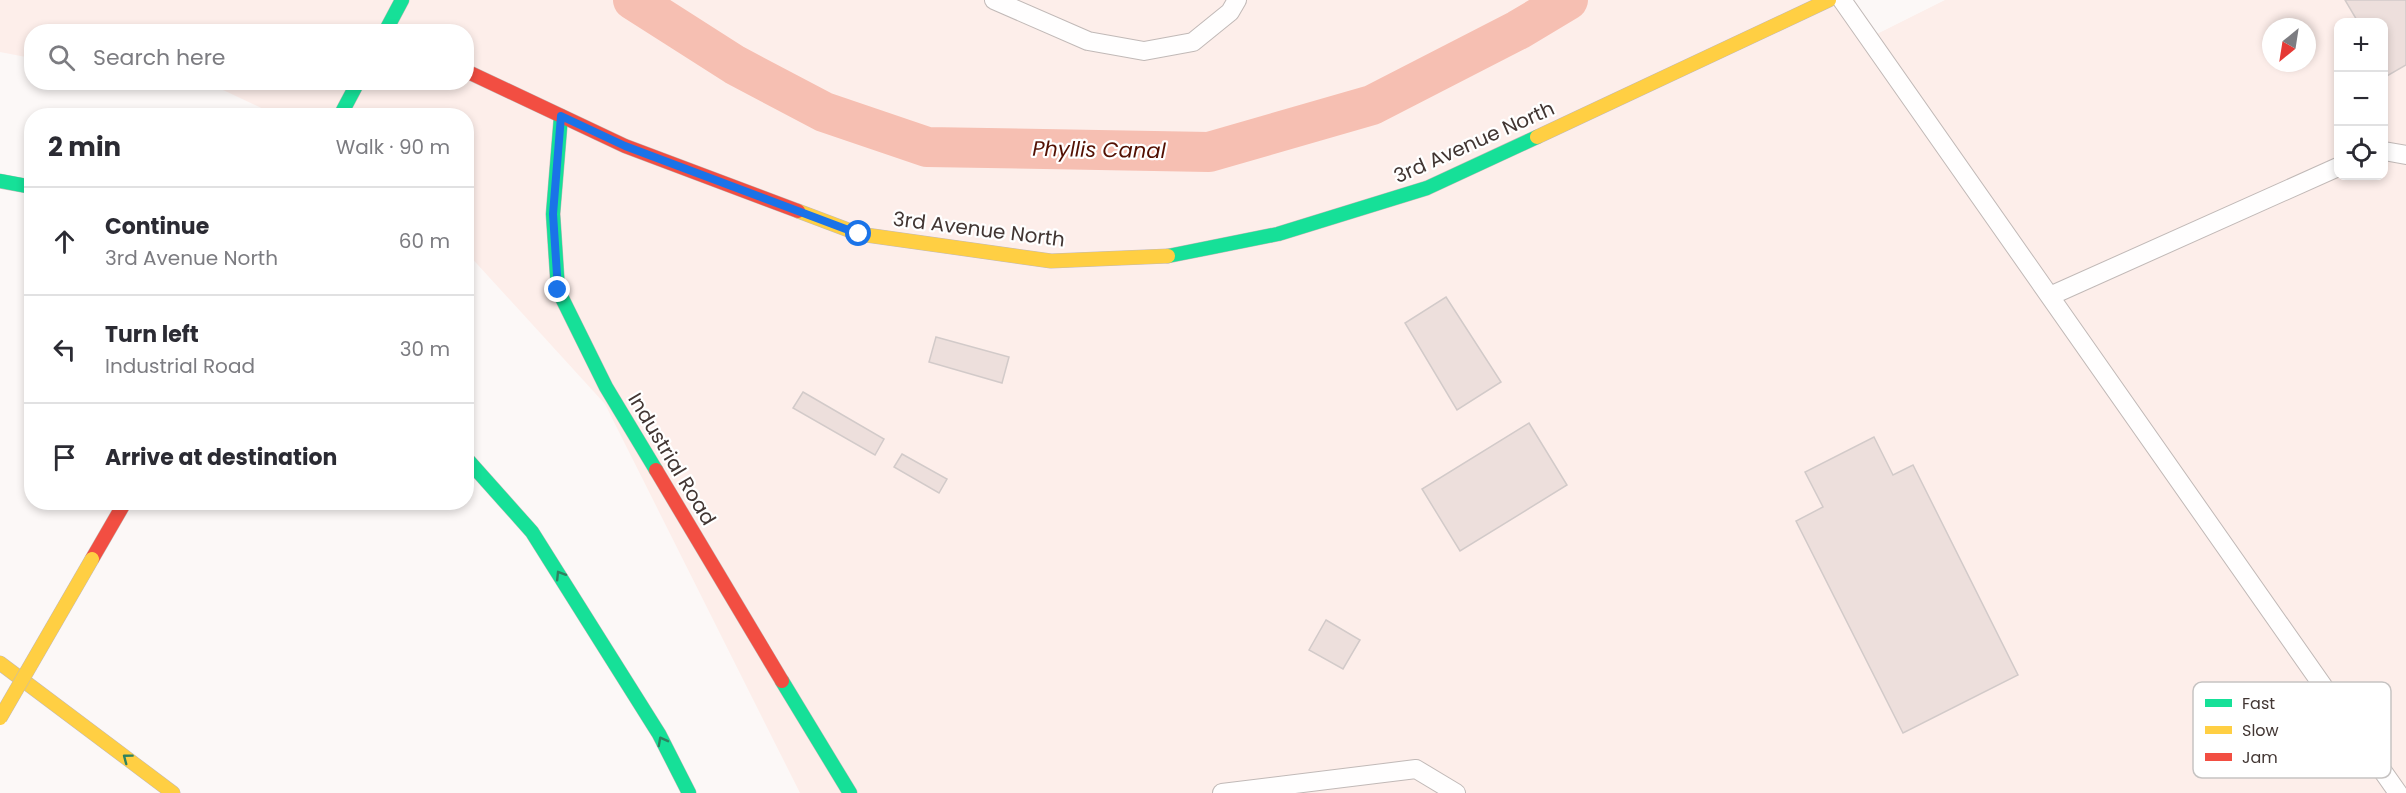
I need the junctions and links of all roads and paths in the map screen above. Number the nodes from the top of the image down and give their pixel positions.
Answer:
1 (402, 0) edge
2 (994, 0) edge
3 (1237, 0) edge
4 (1829, 0) edge
5 (1842, 0) edge
6 (389, 24) edge
7 (474, 75) edge
8 (354, 90) edge
9 (344, 108) edge
10 (561, 116) junction
11 (2388, 152) edge
12 (2406, 155) edge
13 (2334, 169) edge
14 (0, 181) edge
15 (24, 186) edge
16 (2050, 296) junction
17 (474, 467) edge
18 (120, 510) edge
19 (0, 663) edge
20 (2320, 682) edge
21 (0, 718) edge
22 (2387, 778) edge
23 (173, 793) edge
24 (689, 793) edge
25 (850, 793) edge
26 (1222, 793) edge
27 (1456, 793) edge
28 (2398, 793) edge

1 - 6 main road
2 - 3 lane
4 - 10 main road, 3rd Avenue North
5 - 16 lane
7 - 10 main road, 3rd Avenue North
8 - 9 main road
10 - 25 main road, Industrial Road
11 - 12 lane
13 - 16 lane
14 - 15 main road
16 - 20 lane
24 -> 17 main road
18 - 21 main road, bridge
23 -> 19 main road
22 - 28 lane
26 - 27 lane

